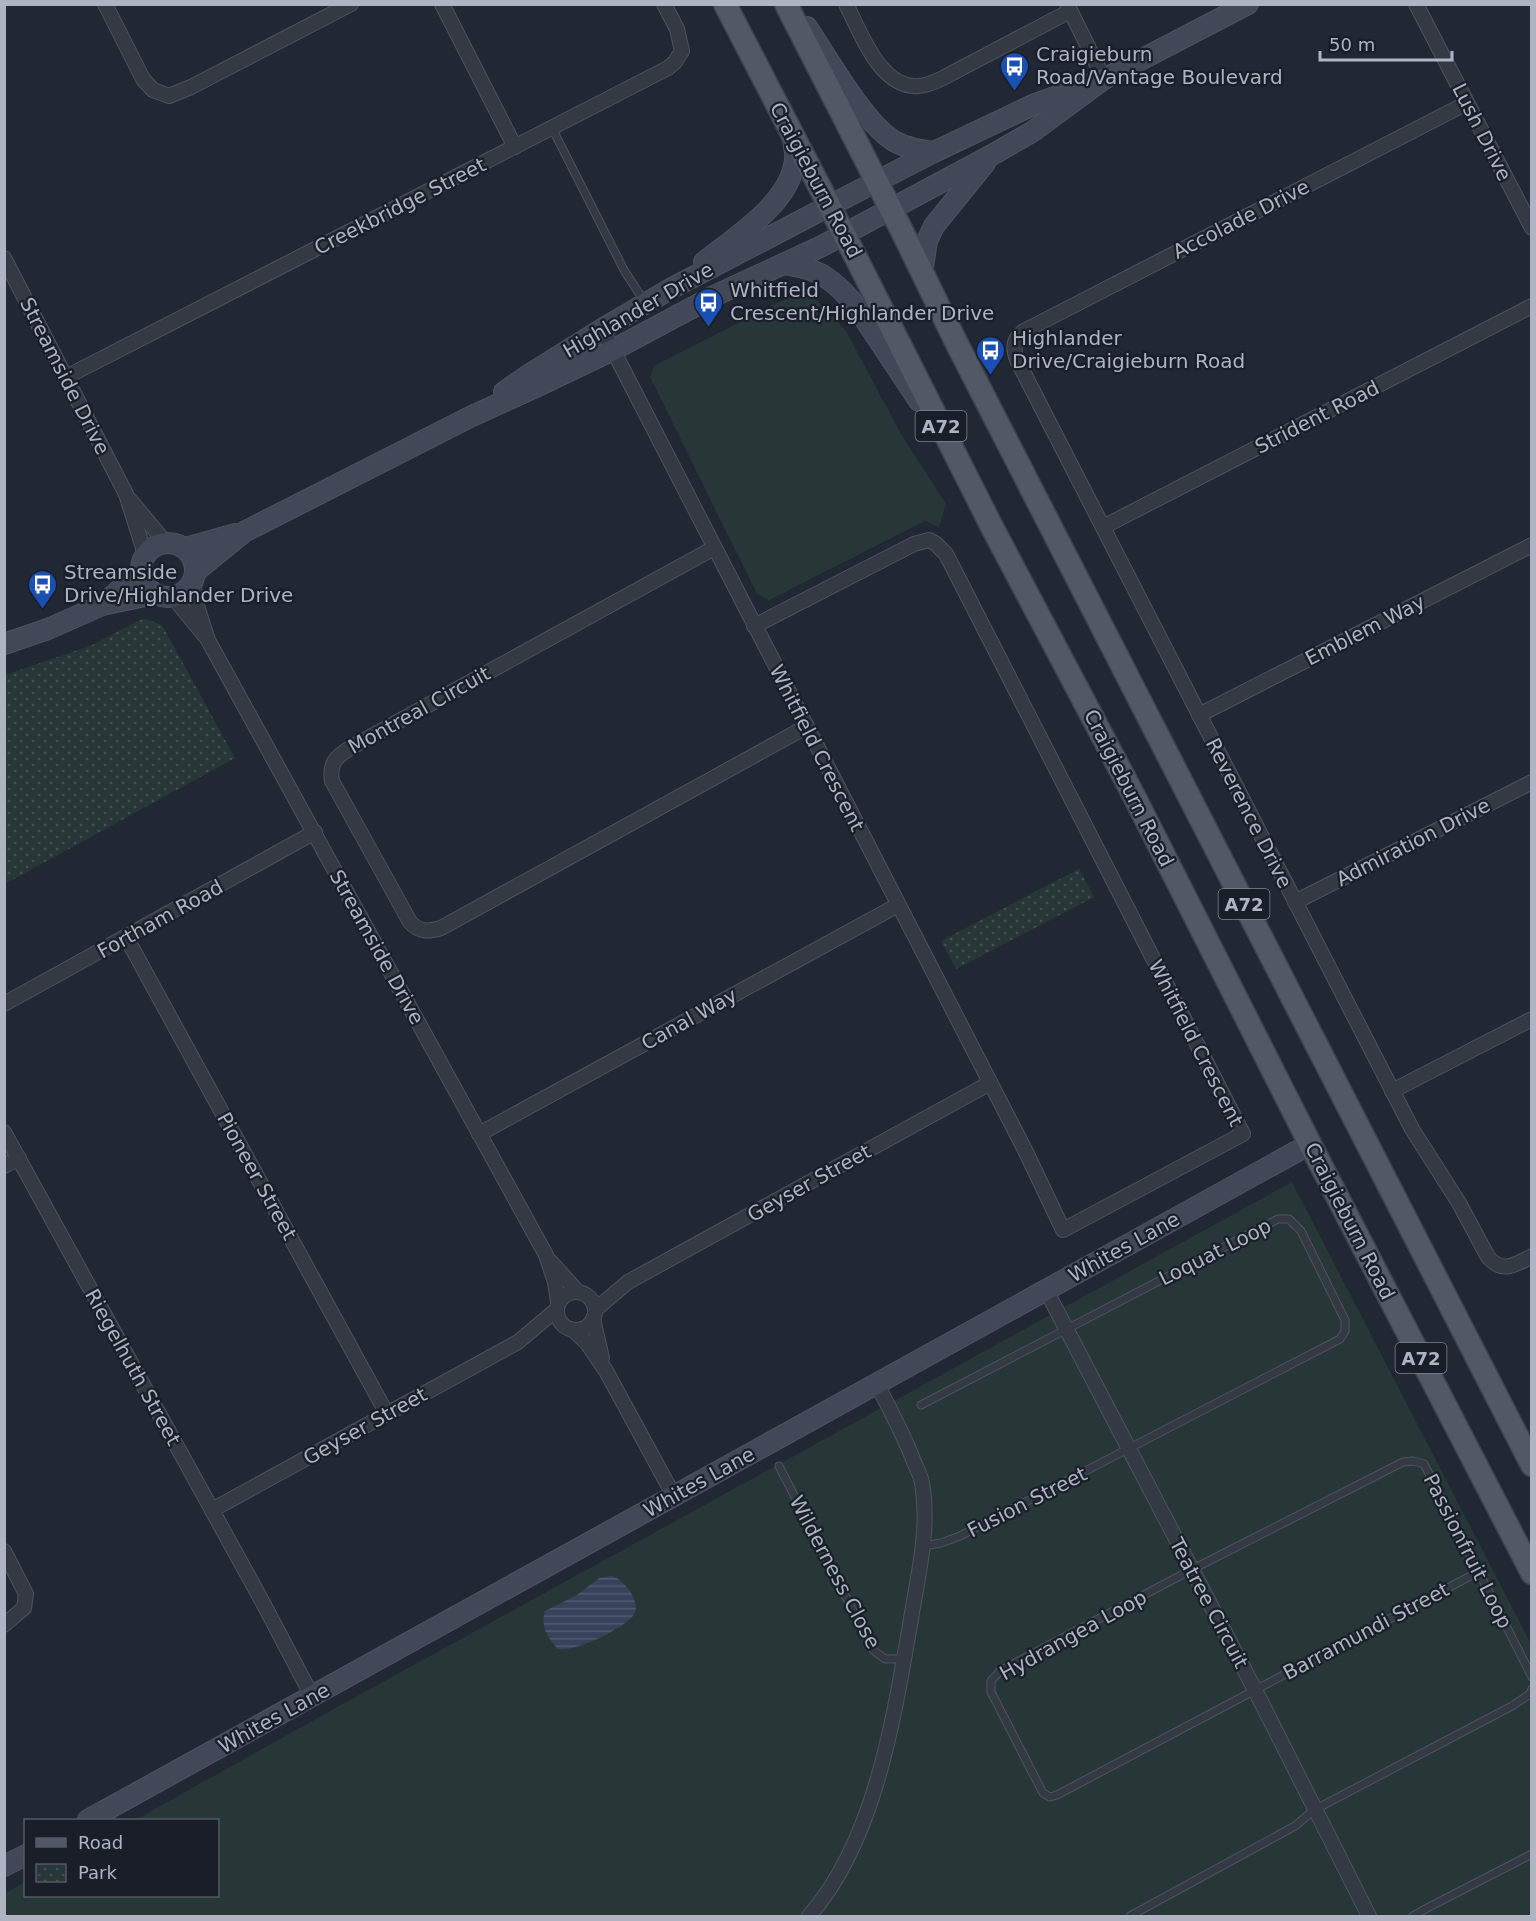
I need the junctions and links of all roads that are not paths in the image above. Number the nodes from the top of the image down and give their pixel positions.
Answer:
1 (105, 4) edge
2 (351, 4) edge
3 (442, 4) edge
4 (664, 4) edge
5 (725, 4) edge
6 (786, 4) edge
7 (792, 4) edge
8 (846, 4) edge
9 (1248, 4) edge
10 (1416, 4) edge
11 (1069, 8) edge
12 (1104, 79) junction
13 (1467, 103) junction
14 (552, 128) junction
15 (793, 137) junction
16 (515, 147) junction
17 (934, 152) junction
18 (990, 156) junction
19 (876, 181) junction
20 (829, 206) junction
21 (891, 209) junction
22 (1532, 228) edge
23 (844, 234) junction
24 (4, 258) edge
25 (784, 264) junction
26 (921, 273) junction
27 (672, 288) junction
28 (645, 304) junction
29 (1532, 306) edge
30 (602, 329) junction
31 (1017, 336) joint
32 (613, 350) junction
33 (66, 377) junction
34 (470, 417) junction
35 (959, 461) junction
36 (126, 494) junction
37 (1103, 527) junction
38 (244, 532) junction
39 (165, 542) junction
40 (1532, 544) edge
41 (185, 548) junction
42 (714, 548) junction
43 (142, 563) junction
44 (194, 576) junction
45 (164, 596) junction
46 (102, 605) junction
47 (754, 626) junction
48 (208, 640) junction
49 (4, 644) edge
50 (1199, 715) junction
51 (807, 727) junction
52 (1532, 782) edge
53 (315, 832) junction
54 (1295, 902) junction
55 (898, 905) junction
56 (126, 938) junction
57 (4, 1004) edge
58 (1532, 1019) edge
59 (990, 1083) junction
60 (1392, 1091) junction
61 (4, 1132) edge
62 (479, 1134) junction
63 (1310, 1144) junction
64 (19, 1158) junction
65 (4, 1166) edge
66 (546, 1255) junction
67 (1532, 1256) edge
68 (628, 1282) junction
69 (1046, 1290) junction
70 (582, 1293) junction
71 (557, 1306) junction
72 (594, 1315) junction
73 (570, 1329) junction
74 (1066, 1329) junction
75 (518, 1342) junction
76 (606, 1371) junction
77 (877, 1384) junction
78 (921, 1405) dead end
79 (387, 1414) junction
80 (1525, 1443) edge
81 (1129, 1449) junction
82 (1532, 1465) edge
83 (779, 1466) dead end
84 (674, 1496) junction
85 (212, 1510) junction
86 (923, 1546) junction
87 (4, 1551) edge
88 (1191, 1570) junction
89 (1478, 1572) junction
90 (1532, 1573) edge
91 (4, 1625) edge
92 (904, 1659) junction
93 (1532, 1677) edge
94 (1532, 1689) edge
95 (1255, 1690) junction
96 (312, 1696) junction
97 (1314, 1810) junction
98 (92, 1819) edge
99 (1532, 1854) edge
100 (24, 1856) edge
101 (4, 1866) edge
102 (809, 1917) edge
103 (1130, 1917) edge
104 (1369, 1917) edge
105 (1413, 1917) edge

1 - 2 street
3 - 16 street
4 - 14 street, Creekbridge Street
5 - 15 main road, Craigieburn Road / A72
6 - 19 main road, A72
7 - 17 street
8 - 11 street
9 - 12 street
10 - 13 street, Lush Drive
11 - 12 street
12 - 17 street, Highlander Drive
12 - 18 street, Highlander Drive
13 - 22 street, Lush Drive
13 - 31 street, Accolade Drive
14 - 16 street, Creekbridge Street
14 - 28 lane
15 - 20 main road, Craigieburn Road / A72
15 - 27 street
16 - 33 street, Creekbridge Street
17 - 19 street, Highlander Drive
18 - 21 street, Highlander Drive
18 - 26 street
19 - 20 street, Highlander Drive
19 - 21 main road, A72
20 - 23 main road, Craigieburn Road / A72
20 - 27 street, Highlander Drive
21 - 23 street, Highlander Drive
21 - 26 main road, A72
23 - 25 street, Highlander Drive
23 - 35 main road, Craigieburn Road / A72
24 - 33 street, Streamside Drive
25 - 32 street, Highlander Drive
25 - 35 street
26 - 80 main road, A72
27 - 28 street, Highlander Drive
28 - 30 street, Highlander Drive
29 - 37 street, Strident Road
30 - 32 street, Whitfield Crescent
30 - 34 street, Highlander Drive
31 - 37 street, Reverence Drive
32 - 34 street, Highlander Drive
32 - 42 street, Whitfield Crescent
33 - 36 street, Streamside Drive
34 - 38 street, Highlander Drive
35 - 63 main road, Craigieburn Road / A72
36 - 39 street, Streamside Drive
36 - 43 street, Streamside Drive
37 - 50 street, Reverence Drive
38 - 41 street, Highlander Drive
38 - 44 street, Highlander Drive
39 - 41 street
39 - 43 street
40 - 50 street, Emblem Way
41 - 44 street
42 - 47 street, Whitfield Crescent
42 - 51 street, Montreal Circuit
43 - 45 street
43 - 46 street
44 - 45 street
44 - 48 street, Streamside Drive
45 - 46 street
45 - 48 street, Streamside Drive
46 - 49 street
47 - 51 street, Whitfield Crescent
47 - 59 street, Whitfield Crescent
48 - 53 street, Streamside Drive
50 - 54 street, Reverence Drive
51 - 55 street, Whitfield Crescent
52 - 54 street, Admiration Drive
53 - 56 street, Fortham Road
53 - 62 street, Streamside Drive
54 - 60 street, Reverence Drive
55 - 59 street, Whitfield Crescent
55 - 62 street, Canal Way
56 - 57 street, Fortham Road
56 - 79 street, Pioneer Street
58 - 60 street
59 - 68 street, Geyser Street
60 - 67 street, Reverence Drive
61 - 64 street, Riegelhuth Street
62 - 66 street, Streamside Drive
63 - 69 street, Whites Lane
63 - 90 main road, Craigieburn Road / A72
64 - 65 street
64 - 85 street, Riegelhuth Street
66 - 70 street, Streamside Drive
66 - 71 street, Streamside Drive
68 - 70 street, Geyser Street
68 - 72 street, Geyser Street
69 - 74 street, Teatree Circuit
69 - 77 street, Whites Lane
70 - 71 street
70 - 72 street
71 - 73 street
71 - 75 street, Geyser Street
72 - 73 street
72 - 76 street
73 - 75 street, Geyser Street
73 - 76 street
74 - 78 lane, Loquat Loop
74 - 81 street, Teatree Circuit
74 - 81 lane, Loquat Loop
75 - 79 street, Geyser Street
76 - 84 street
77 - 84 street, Whites Lane
77 - 86 street
79 - 85 street, Geyser Street
80 - 82 main road, A72
81 - 86 lane, Fusion Street
81 - 88 street, Teatree Circuit
83 - 92 lane, Wilderness Close
84 - 96 street, Whites Lane
85 - 96 street, Riegelhuth Street
86 - 92 street
87 - 91 street
88 - 89 lane, Passionfruit Loop
88 - 95 street, Teatree Circuit
88 - 95 lane, Hydrangea Loop
89 - 93 lane, Passionfruit Loop
89 - 95 lane, Barramundi Street
92 - 102 street
94 - 97 lane
95 - 97 street, Teatree Circuit
96 - 98 street, Whites Lane
97 - 103 lane
97 - 104 street, Teatree Circuit
99 - 105 lane
100 - 101 street

